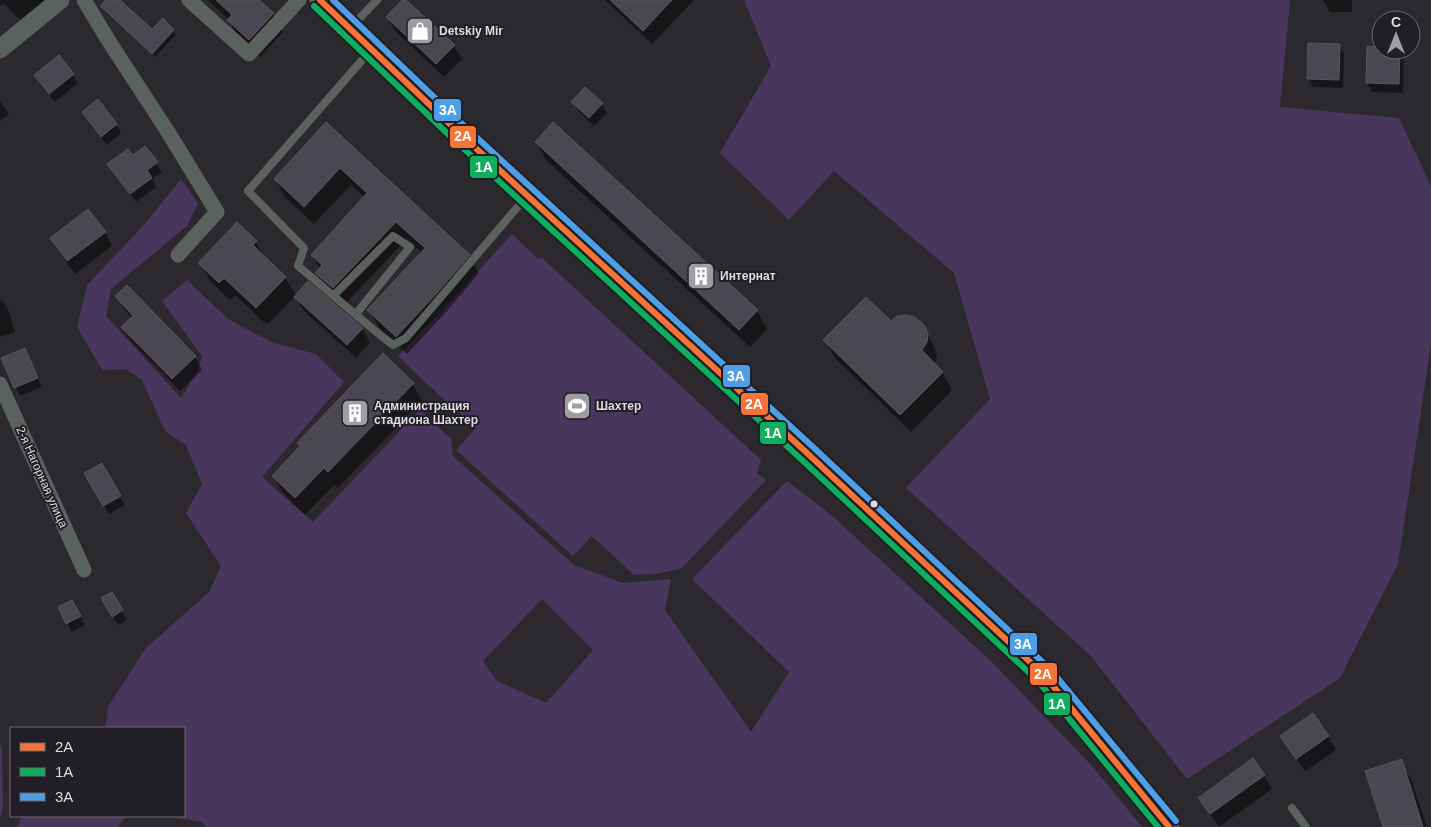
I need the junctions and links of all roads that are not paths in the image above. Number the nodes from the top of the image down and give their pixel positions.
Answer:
1 (60, 0) edge
2 (84, 0) edge
3 (189, 0) edge
4 (299, 0) edge
5 (320, 0) edge
6 (377, 0) edge
7 (350, 28) junction
8 (0, 49) edge
9 (372, 49) junction
10 (527, 195) junction
11 (178, 255) dead end
12 (334, 296) junction
13 (356, 314) junction
14 (0, 384) edge
15 (84, 570) dead end
16 (1292, 808) dead end
17 (1169, 827) edge
18 (1306, 827) edge

1 - 8 street
2 - 11 street
3 - 4 street
5 - 7 main road
6 - 7 lane
7 - 9 main road
9 - 10 main road
9 - 12 lane
10 - 13 lane
10 - 17 main road
12 - 13 lane
12 - 13 lane
14 - 15 street, 2-я Нагорная улица
16 - 18 lane

